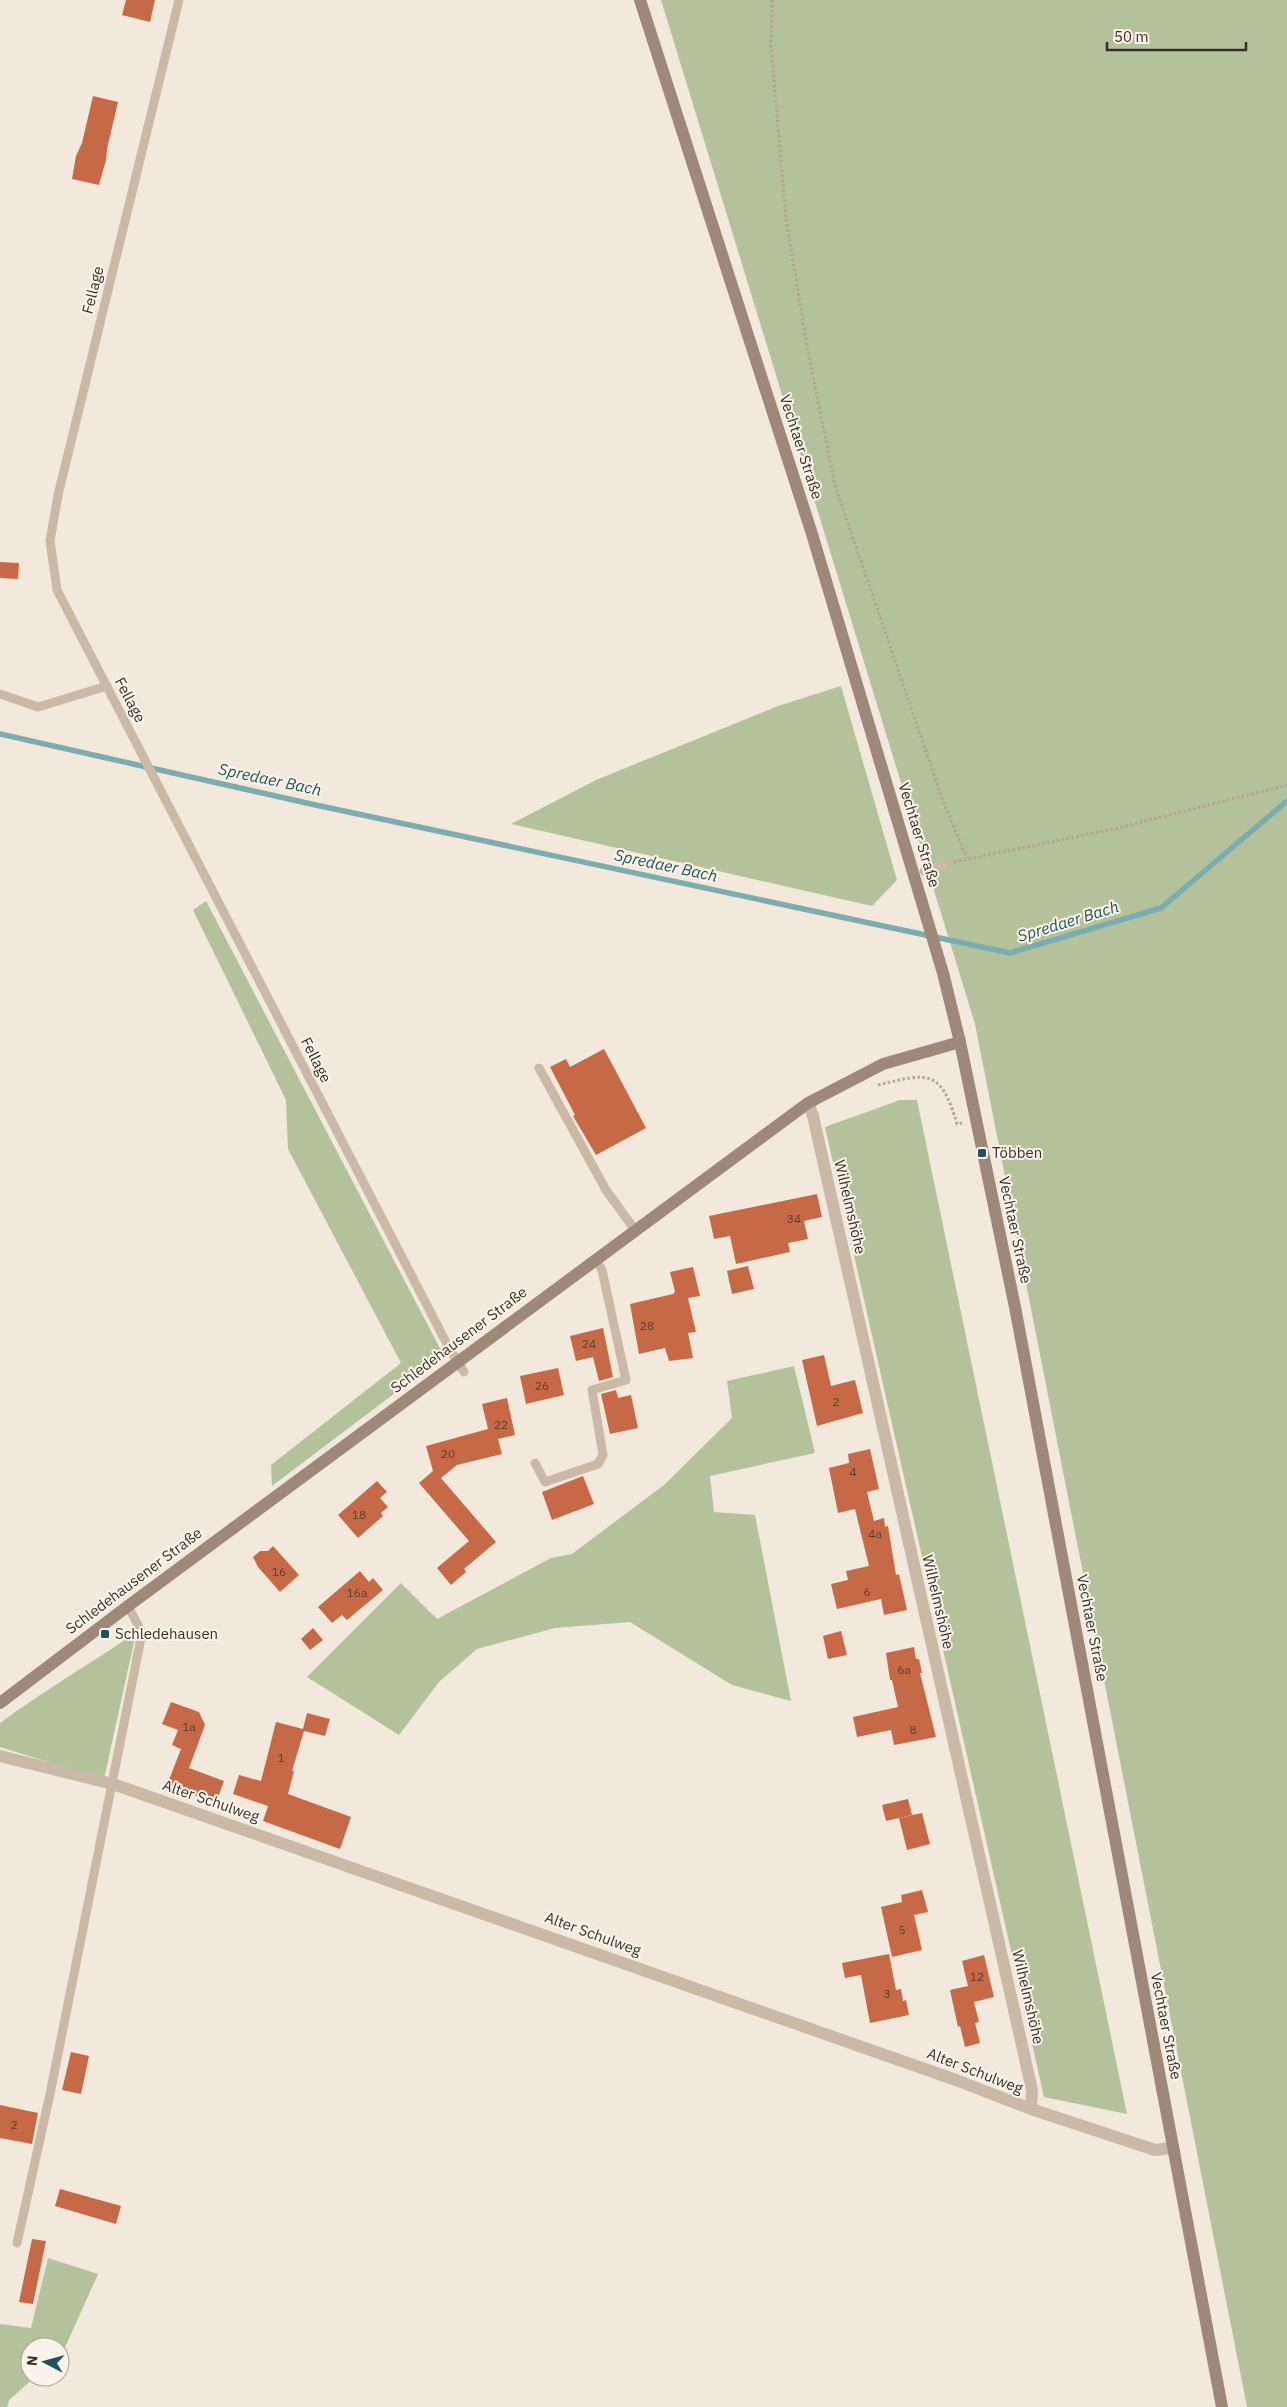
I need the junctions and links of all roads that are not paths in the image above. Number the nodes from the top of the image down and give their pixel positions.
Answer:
1 (179, 0) edge
2 (640, 0) edge
3 (107, 686) junction
4 (0, 694) edge
5 (943, 866) road end
6 (924, 871) dead end
7 (960, 1042) junction
8 (539, 1068) dead end
9 (808, 1103) junction
10 (635, 1230) junction
11 (596, 1259) junction
12 (461, 1366) junction
13 (535, 1463) dead end
14 (128, 1606) junction
15 (0, 1703) edge
16 (0, 1756) edge
17 (113, 1784) junction
18 (1031, 2109) junction
19 (1172, 2148) junction
20 (17, 2243) dead end
21 (1222, 2407) edge

1 - 3 lane, Fellage
2 - 7 main road, Vechtaer Straße
3 - 4 lane
3 - 12 lane, Fellage
5 - 6 lane
7 - 9 main road, Schledehausener Straße
7 - 19 main road, Vechtaer Straße
8 - 10 lane
9 - 10 main road, Schledehausener Straße
9 - 18 street, Wilhelmshöhe
10 - 11 main road, Schledehausener Straße
11 - 12 main road, Schledehausener Straße
11 - 13 lane
12 - 14 main road, Schledehausener Straße
14 - 15 main road, Schledehausener Straße
14 - 17 lane
16 - 17 street, Alter Schulweg
17 - 18 street, Alter Schulweg
17 - 20 lane
18 - 19 street, Alter Schulweg
19 - 21 main road, Vechtaer Straße

